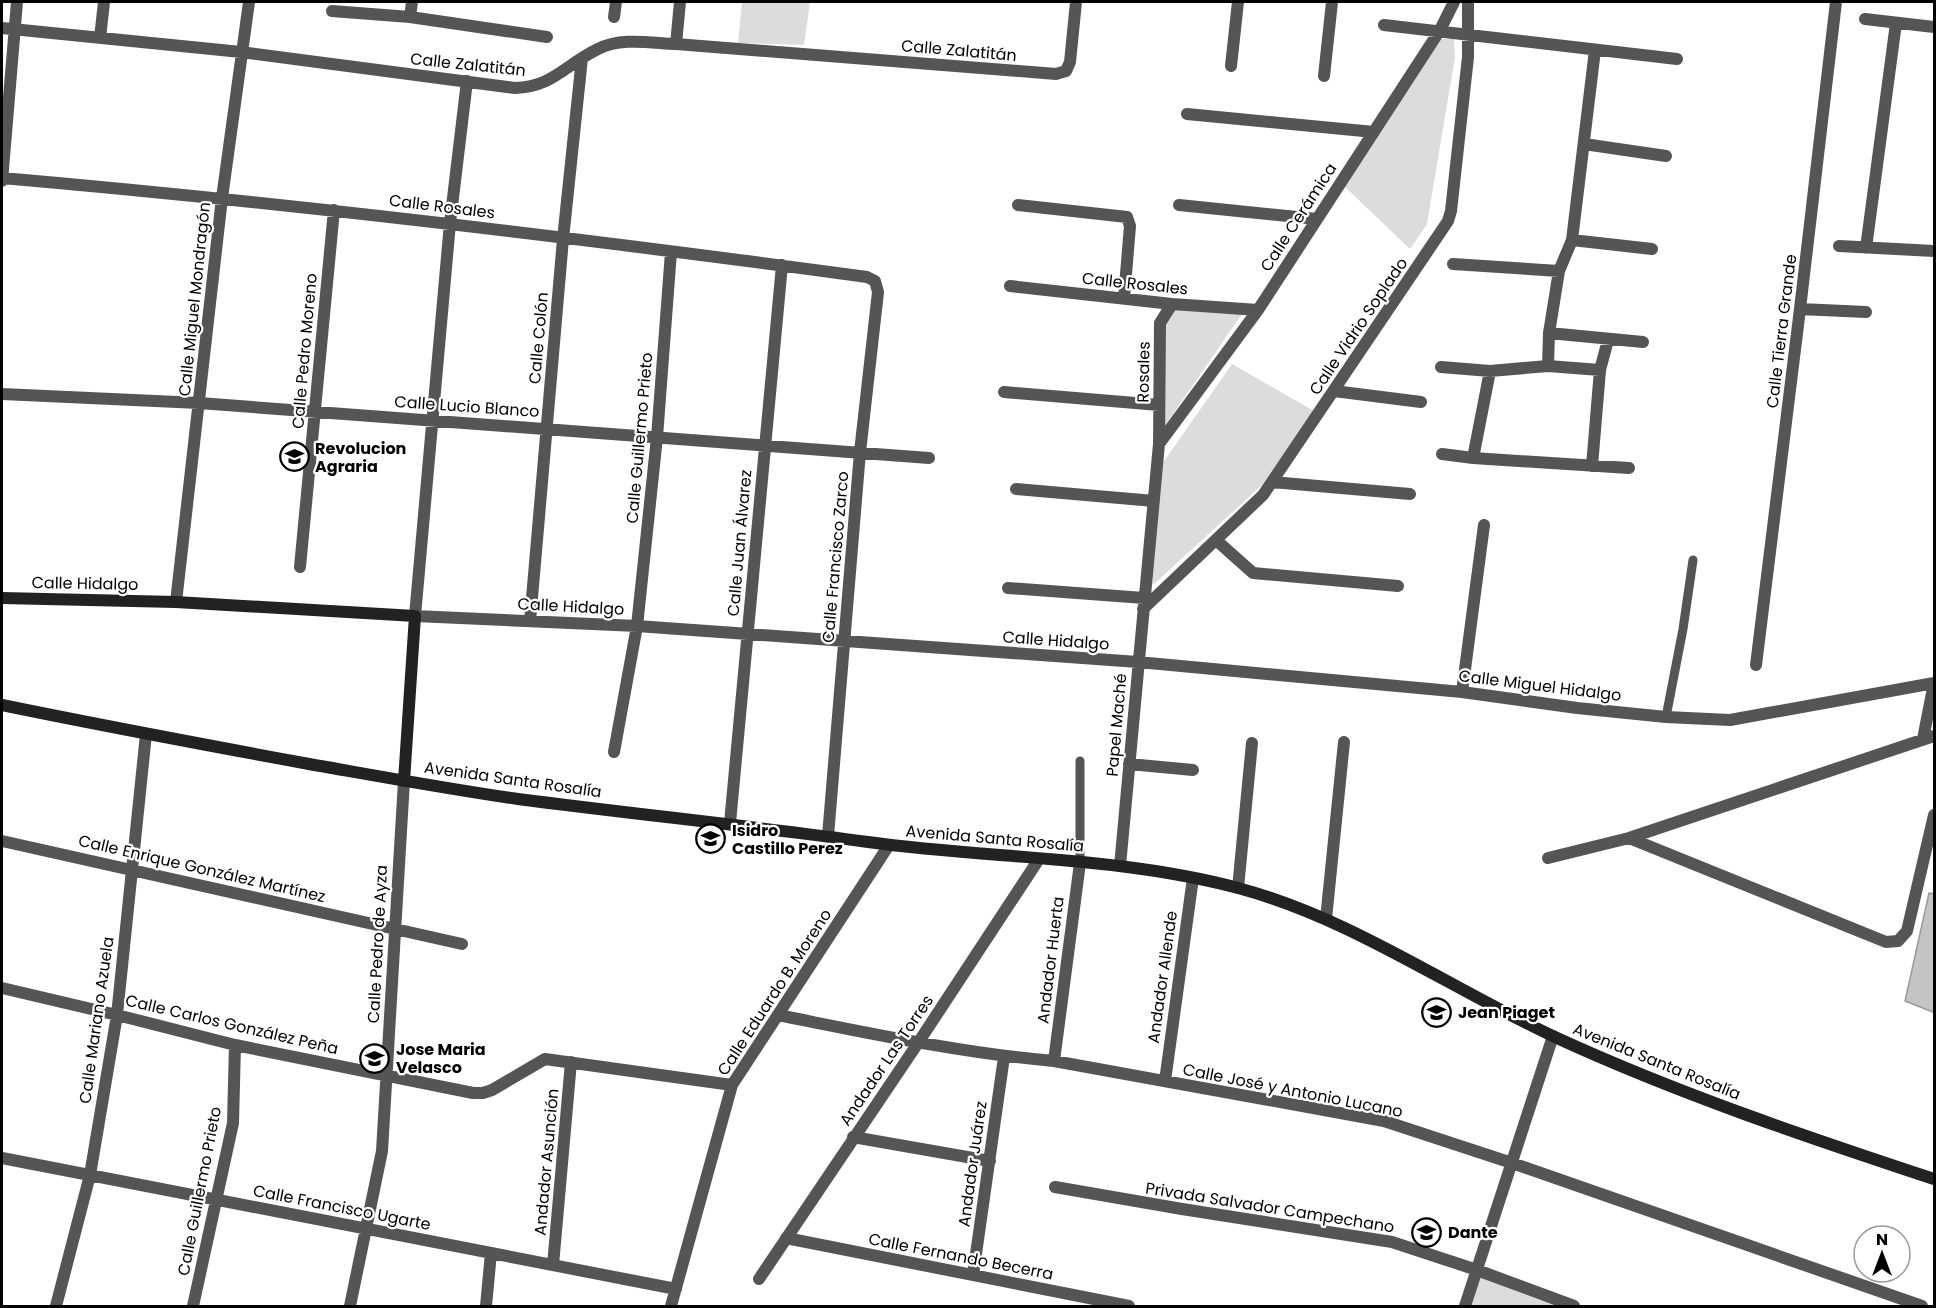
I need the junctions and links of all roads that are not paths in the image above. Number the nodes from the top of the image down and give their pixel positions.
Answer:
1 (17, 2) edge
2 (104, 2) edge
3 (249, 2) edge
4 (412, 2) edge
5 (616, 2) edge
6 (680, 2) edge
7 (1076, 2) edge
8 (1238, 2) edge
9 (1332, 2) edge
10 (1454, 2) edge
11 (1468, 2) edge
12 (1836, 2) edge
13 (332, 10) dead end
14 (410, 17) junction
15 (614, 17) dead end
16 (1865, 20) dead end
17 (1896, 23) junction
18 (1384, 25) dead end
19 (1935, 27) edge
20 (8, 28) edge
21 (1440, 30) junction
22 (1469, 34) junction
23 (547, 36) dead end
24 (100, 38) junction
25 (676, 44) junction
26 (1595, 50) junction
27 (242, 52) junction
28 (582, 58) junction
29 (1677, 59) dead end
30 (1231, 66) dead end
31 (1324, 76) dead end
32 (467, 81) junction
33 (1187, 114) dead end
34 (1374, 132) junction
35 (1584, 144) junction
36 (1666, 156) dead end
37 (2, 179) edge
38 (222, 198) junction
39 (1018, 205) dead end
40 (1179, 205) dead end
41 (334, 210) junction
42 (1317, 219) junction
43 (450, 223) junction
44 (563, 239) junction
45 (1572, 240) junction
46 (1839, 246) dead end
47 (1866, 248) junction
48 (1652, 249) dead end
49 (1935, 250) edge
50 (671, 252) junction
51 (1453, 264) dead end
52 (782, 265) junction
53 (1558, 271) junction
54 (875, 281) joint
55 (1010, 286) dead end
56 (1124, 298) junction
57 (1172, 303) junction
58 (1800, 309) junction
59 (1258, 310) junction
60 (1866, 312) dead end
61 (1549, 333) junction
62 (1608, 340) junction
63 (1644, 342) dead end
64 (1548, 366) junction
65 (1442, 367) dead end
66 (1600, 370) junction
67 (1490, 371) junction
68 (1334, 391) junction
69 (1004, 392) dead end
70 (2, 394) edge
71 (1421, 402) dead end
72 (199, 403) junction
73 (1159, 405) junction
74 (315, 412) junction
75 (432, 420) junction
76 (547, 429) junction
77 (657, 437) junction
78 (1159, 444) junction
79 (764, 445) junction
80 (860, 452) junction
81 (1442, 454) dead end
82 (929, 458) dead end
83 (1473, 458) junction
84 (1592, 466) junction
85 (1629, 468) dead end
86 (1272, 482) junction
87 (1016, 489) dead end
88 (1410, 494) dead end
89 (1154, 501) junction
90 (1484, 525) dead end
91 (1216, 540) junction
92 (1693, 560) dead end
93 (300, 567) dead end
94 (1398, 586) dead end
95 (1008, 588) dead end
96 (2, 598) edge
97 (176, 602) junction
98 (1144, 604) junction
99 (415, 616) junction
100 (530, 621) junction
101 (637, 626) junction
102 (748, 634) junction
103 (844, 641) junction
104 (1138, 662) junction
105 (1756, 665) dead end
106 (1934, 683) edge
107 (1462, 692) junction
108 (2, 705) edge
109 (1666, 717) junction
110 (146, 734) junction
111 (1929, 738) edge
112 (1344, 742) dead end
113 (1252, 743) dead end
114 (614, 752) dead end
115 (1080, 761) dead end
116 (1129, 764) junction
117 (1193, 770) dead end
118 (404, 781) junction
119 (1935, 815) edge
120 (730, 823) junction
121 (828, 836) junction
122 (1629, 838) junction
123 (2, 840) edge
124 (890, 845) junction
125 (1548, 858) dead end
126 (1039, 859) junction
127 (1080, 863) junction
128 (1120, 866) junction
129 (131, 869) junction
130 (1193, 878) junction
131 (1238, 888) junction
132 (1326, 919) junction
133 (395, 929) junction
134 (462, 944) dead end
135 (2, 988) edge
136 (117, 1015) junction
137 (778, 1015) junction
138 (1553, 1036) junction
139 (918, 1043) junction
140 (235, 1045) junction
141 (1004, 1057) junction
142 (1054, 1061) junction
143 (571, 1062) junction
144 (386, 1076) junction
145 (1165, 1081) junction
146 (732, 1085) junction
147 (853, 1137) junction
148 (2, 1158) edge
149 (990, 1161) junction
150 (1512, 1163) junction
151 (90, 1175) junction
152 (1935, 1179) edge
153 (1055, 1187) dead end
154 (216, 1201) junction
155 (366, 1228) junction
156 (786, 1238) junction
157 (490, 1253) junction
158 (553, 1265) junction
159 (1477, 1270) junction
160 (973, 1275) junction
161 (759, 1279) dead end
162 (676, 1289) junction
163 (56, 1306) edge
164 (193, 1306) edge
165 (350, 1306) edge
166 (486, 1306) edge
167 (671, 1306) edge
168 (1129, 1306) edge
169 (1465, 1306) edge
170 (1574, 1306) edge
171 (1922, 1306) edge

1 - 20 street
2 - 24 street
3 - 27 street, Calle Miguel Mondragón
4 - 14 street
5 - 15 street
6 - 25 street
7 - 25 street, Calle Zalatitán
8 - 30 street
9 - 31 street
10 - 21 street, Calle Cerámica
11 - 22 street, Calle Vidrio Soplado
12 - 58 street, Calle Tierra Grande
13 - 14 street
14 - 23 street
16 - 17 street
17 - 19 street
17 - 47 street
18 - 21 street
20 - 24 street, Calle Zalatitán
20 - 37 street
21 - 22 street
21 - 34 street, Calle Cerámica
22 - 26 street
22 - 68 street, Calle Vidrio Soplado
24 - 27 street, Calle Zalatitán
25 - 28 street, Calle Zalatitán
26 - 29 street
26 - 35 street
27 - 32 street, Calle Zalatitán
27 - 38 street, Calle Miguel Mondragón
28 - 32 street, Calle Zalatitán
28 - 44 street, Calle Colón
32 - 43 street
33 - 34 street
34 - 42 street, Calle Cerámica
35 - 36 street
35 - 45 street
37 - 38 street, Calle Rosales
38 - 41 street, Calle Rosales
38 - 72 street, Calle Miguel Mondragón
39 - 56 street
40 - 42 street
41 - 43 street, Calle Rosales
41 - 74 street, Calle Pedro Moreno
42 - 59 street, Calle Cerámica
43 - 44 street, Calle Rosales
43 - 75 street
44 - 50 street, Calle Rosales
44 - 76 street, Calle Colón
45 - 48 street
45 - 53 street
46 - 47 street
47 - 49 street
50 - 52 street, Calle Rosales
50 - 77 street, Calle Guillermo Prieto
51 - 53 street
52 - 54 street, Calle Rosales
52 - 79 street, Calle Juan Álvarez
53 - 61 street
54 - 80 street, Calle Francisco Zarco
55 - 56 street, Calle Rosales
56 - 57 street, Calle Rosales
57 - 59 street, Calle Rosales
57 - 73 street, Rosales
58 - 60 street
58 - 105 street, Calle Tierra Grande
59 - 78 street, Calle Cerámica
61 - 62 street
61 - 64 street
62 - 63 street
62 - 66 street
64 - 66 street
64 - 67 street
65 - 67 street
66 - 84 street
67 - 83 street
68 - 71 street
68 - 86 street, Calle Vidrio Soplado
69 - 73 street
70 - 72 street, Calle Lucio Blanco
72 - 74 street, Calle Lucio Blanco
72 - 97 street, Calle Miguel Mondragón
73 - 78 street, Rosales
74 - 75 street, Calle Lucio Blanco
74 - 93 street, Calle Pedro Moreno
75 - 76 street, Calle Lucio Blanco
75 - 99 street
76 - 77 street, Calle Lucio Blanco
76 - 100 street, Calle Colón
77 - 79 street, Calle Lucio Blanco
77 - 101 street, Calle Guillermo Prieto
78 - 89 street, Papel Maché
79 - 80 street, Calle Lucio Blanco
79 - 102 street, Calle Juan Álvarez
80 - 82 street, Calle Lucio Blanco
80 - 103 street, Calle Francisco Zarco
81 - 83 street
83 - 84 street
84 - 85 street
86 - 88 street
86 - 91 street, Calle Vidrio Soplado
87 - 89 street
89 - 98 street, Papel Maché
90 - 107 street
91 - 94 street
91 - 98 street, Calle Vidrio Soplado
92 - 109 lane
95 - 98 street
96 - 97 street, Calle Hidalgo
97 - 99 street, Calle Hidalgo
98 - 104 street, Papel Maché
99 - 100 street, Calle Hidalgo
99 - 118 street, Calle Pedro de Ayza
100 - 101 street, Calle Hidalgo
101 - 102 street, Calle Hidalgo
101 - 114 street, Calle Guillermo Prieto
102 - 103 street, Calle Hidalgo
102 - 120 street, Calle Juan Álvarez
103 - 104 street, Calle Hidalgo
103 - 121 street, Calle Francisco Zarco
104 - 107 street, Calle Miguel Hidalgo
104 - 116 street, Papel Maché
106 - 109 street, Calle Miguel Hidalgo
106 - 111 street
107 - 109 street, Calle Miguel Hidalgo
108 - 110 street, Avenida Santa Rosalía
110 - 118 street, Avenida Santa Rosalía
110 - 129 street, Calle Mariano Azuela
111 - 122 street
112 - 132 street
113 - 131 street
115 - 127 lane
116 - 117 street
116 - 128 street, Papel Maché
118 - 120 street, Avenida Santa Rosalía
118 - 133 street, Calle Pedro de Ayza
119 - 122 street
120 - 121 street, Avenida Santa Rosalía
121 - 124 street, Avenida Santa Rosalía
122 - 125 street
123 - 129 street, Calle Enrique González Martínez
124 - 126 street, Avenida Santa Rosalía
124 - 137 street, Calle Eduardo B. Moreno
126 - 127 street, Avenida Santa Rosalía
126 - 139 street, Andador Las Torres
127 - 128 street, Avenida Santa Rosalía
127 - 142 street, Andador Huerta
128 - 130 street, Avenida Santa Rosalía
129 - 133 street, Calle Enrique González Martínez
129 - 136 street, Calle Mariano Azuela
130 - 131 street, Avenida Santa Rosalía
130 - 145 street, Andador Allende
131 - 132 street, Avenida Santa Rosalía
132 - 138 street, Avenida Santa Rosalía
133 - 134 street, Calle Enrique González Martínez
133 - 144 street, Calle Pedro de Ayza
135 - 136 street, Calle Carlos González Peña
136 - 140 street, Calle Carlos González Peña
136 - 151 street, Calle Mariano Azuela
137 - 139 street, Calle José y Antonio Lucano
137 - 146 street, Calle Eduardo B. Moreno
138 - 150 street
138 - 152 street, Avenida Santa Rosalía
139 - 141 street, Calle José y Antonio Lucano
139 - 147 street, Andador Las Torres
140 - 144 street, Calle Carlos González Peña
140 - 154 street, Calle Guillermo Prieto
141 - 142 street, Calle José y Antonio Lucano
141 - 149 street, Andador Juárez
142 - 145 street, Calle José y Antonio Lucano
143 - 144 street, Calle Carlos González Peña
143 - 146 street, Calle Carlos González Peña
143 - 158 street, Andador Asunción
144 - 155 street, Calle Pedro de Ayza
145 - 150 street, Calle José y Antonio Lucano
146 - 162 street, Calle Eduardo B. Moreno
147 - 149 street
147 - 156 street, Andador Las Torres
148 - 151 street, Calle Francisco Ugarte
149 - 160 street, Andador Juárez
150 - 159 street
150 - 171 street, Calle José y Antonio Lucano
151 - 154 street, Calle Francisco Ugarte
151 - 163 street, Calle Mariano Azuela
153 - 159 street, Privada Salvador Campechano
154 - 155 street, Calle Francisco Ugarte
154 - 164 street, Calle Guillermo Prieto
155 - 157 street, Calle Francisco Ugarte
155 - 165 street, Calle Pedro de Ayza
156 - 160 street, Calle Fernando Becerra
156 - 161 street, Andador Las Torres
157 - 158 street, Calle Francisco Ugarte
157 - 166 street
158 - 162 street, Calle Francisco Ugarte
159 - 169 street
159 - 170 street, Privada Salvador Campechano
160 - 168 street, Calle Fernando Becerra
162 - 167 street, Calle Eduardo B. Moreno

